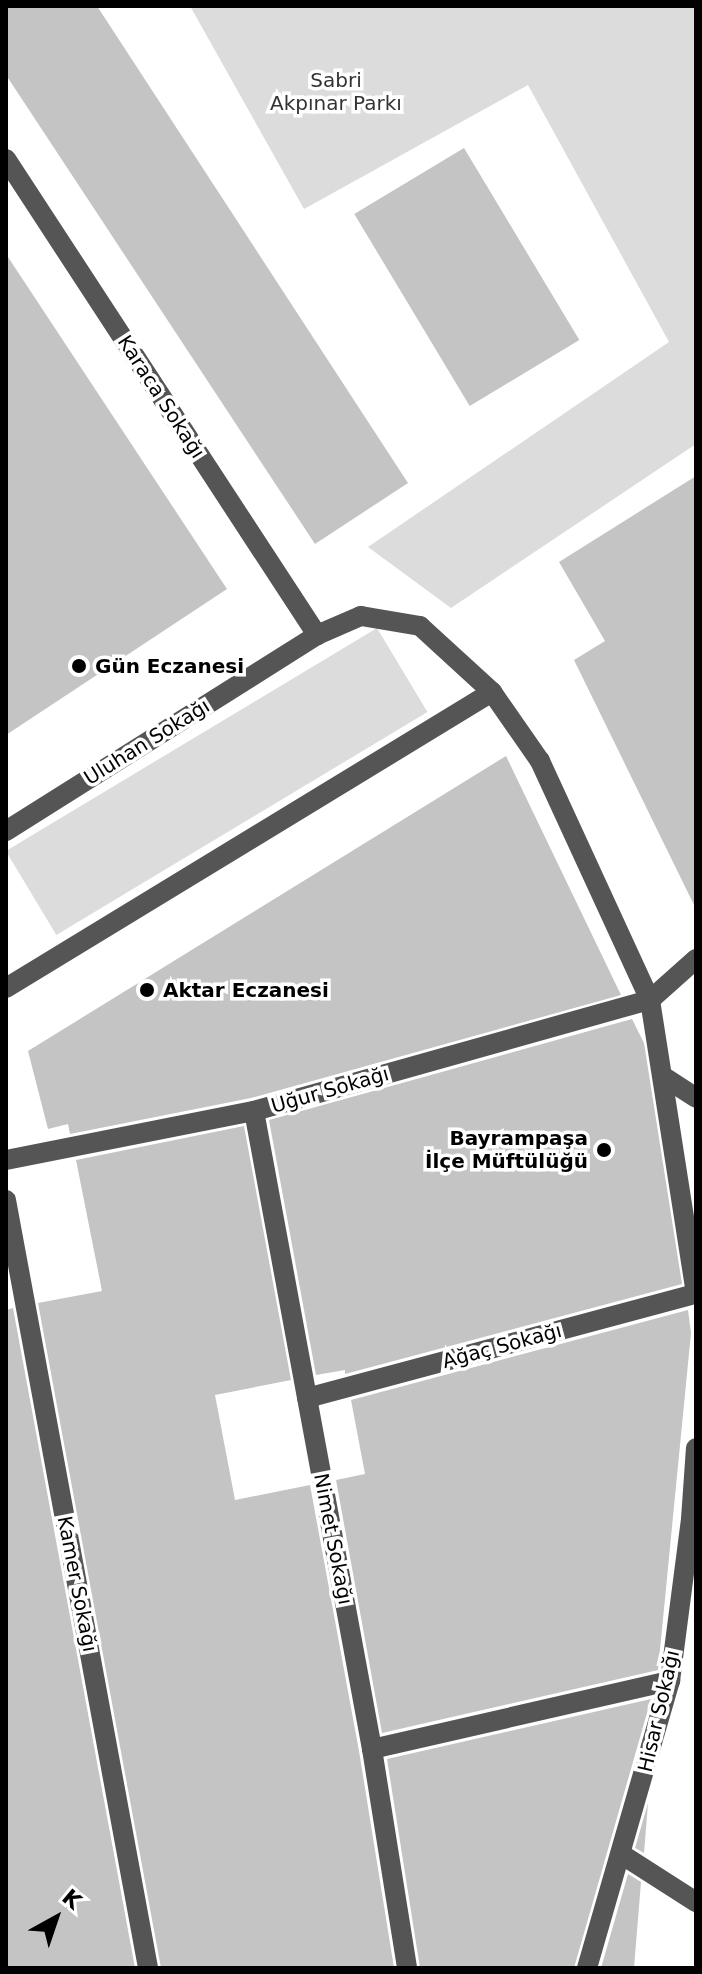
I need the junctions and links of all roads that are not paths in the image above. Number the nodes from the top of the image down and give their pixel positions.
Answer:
1 (6, 159) edge
2 (317, 635) junction
3 (492, 692) junction
4 (6, 831) edge
5 (696, 959) edge
6 (6, 988) edge
7 (650, 1000) junction
8 (664, 1077) junction
9 (696, 1098) edge
10 (254, 1111) junction
11 (6, 1160) edge
12 (6, 1200) edge
13 (696, 1293) edge
14 (307, 1398) junction
15 (696, 1448) edge
16 (694, 1520) edge
17 (670, 1681) junction
18 (372, 1749) junction
19 (621, 1854) junction
20 (696, 1902) edge
21 (148, 1968) edge
22 (407, 1968) edge
23 (587, 1968) edge

1 - 2 street, Karaca Sokağı
2 - 3 street, Uluhan Sokağı
2 - 4 street, Uluhan Sokağı
3 - 6 street
3 - 7 street, Uluhan Sokağı
5 - 7 street
7 - 8 street
7 - 10 street, Uğur Sokağı
8 - 9 street
8 - 13 street
10 - 11 street, Uğur Sokağı
10 - 14 street, Nimet Sokağı
12 - 21 street, Kamer Sokağı
13 - 14 street, Ağaç Sokağı
14 - 18 street, Nimet Sokağı
15 - 16 street, Hisar Sokağı
16 - 17 street, Hisar Sokağı
17 - 18 street
17 - 19 street, Hisar Sokağı
18 - 22 street, Nimet Sokağı
19 - 20 street
19 - 23 street, Hisar Sokağı

